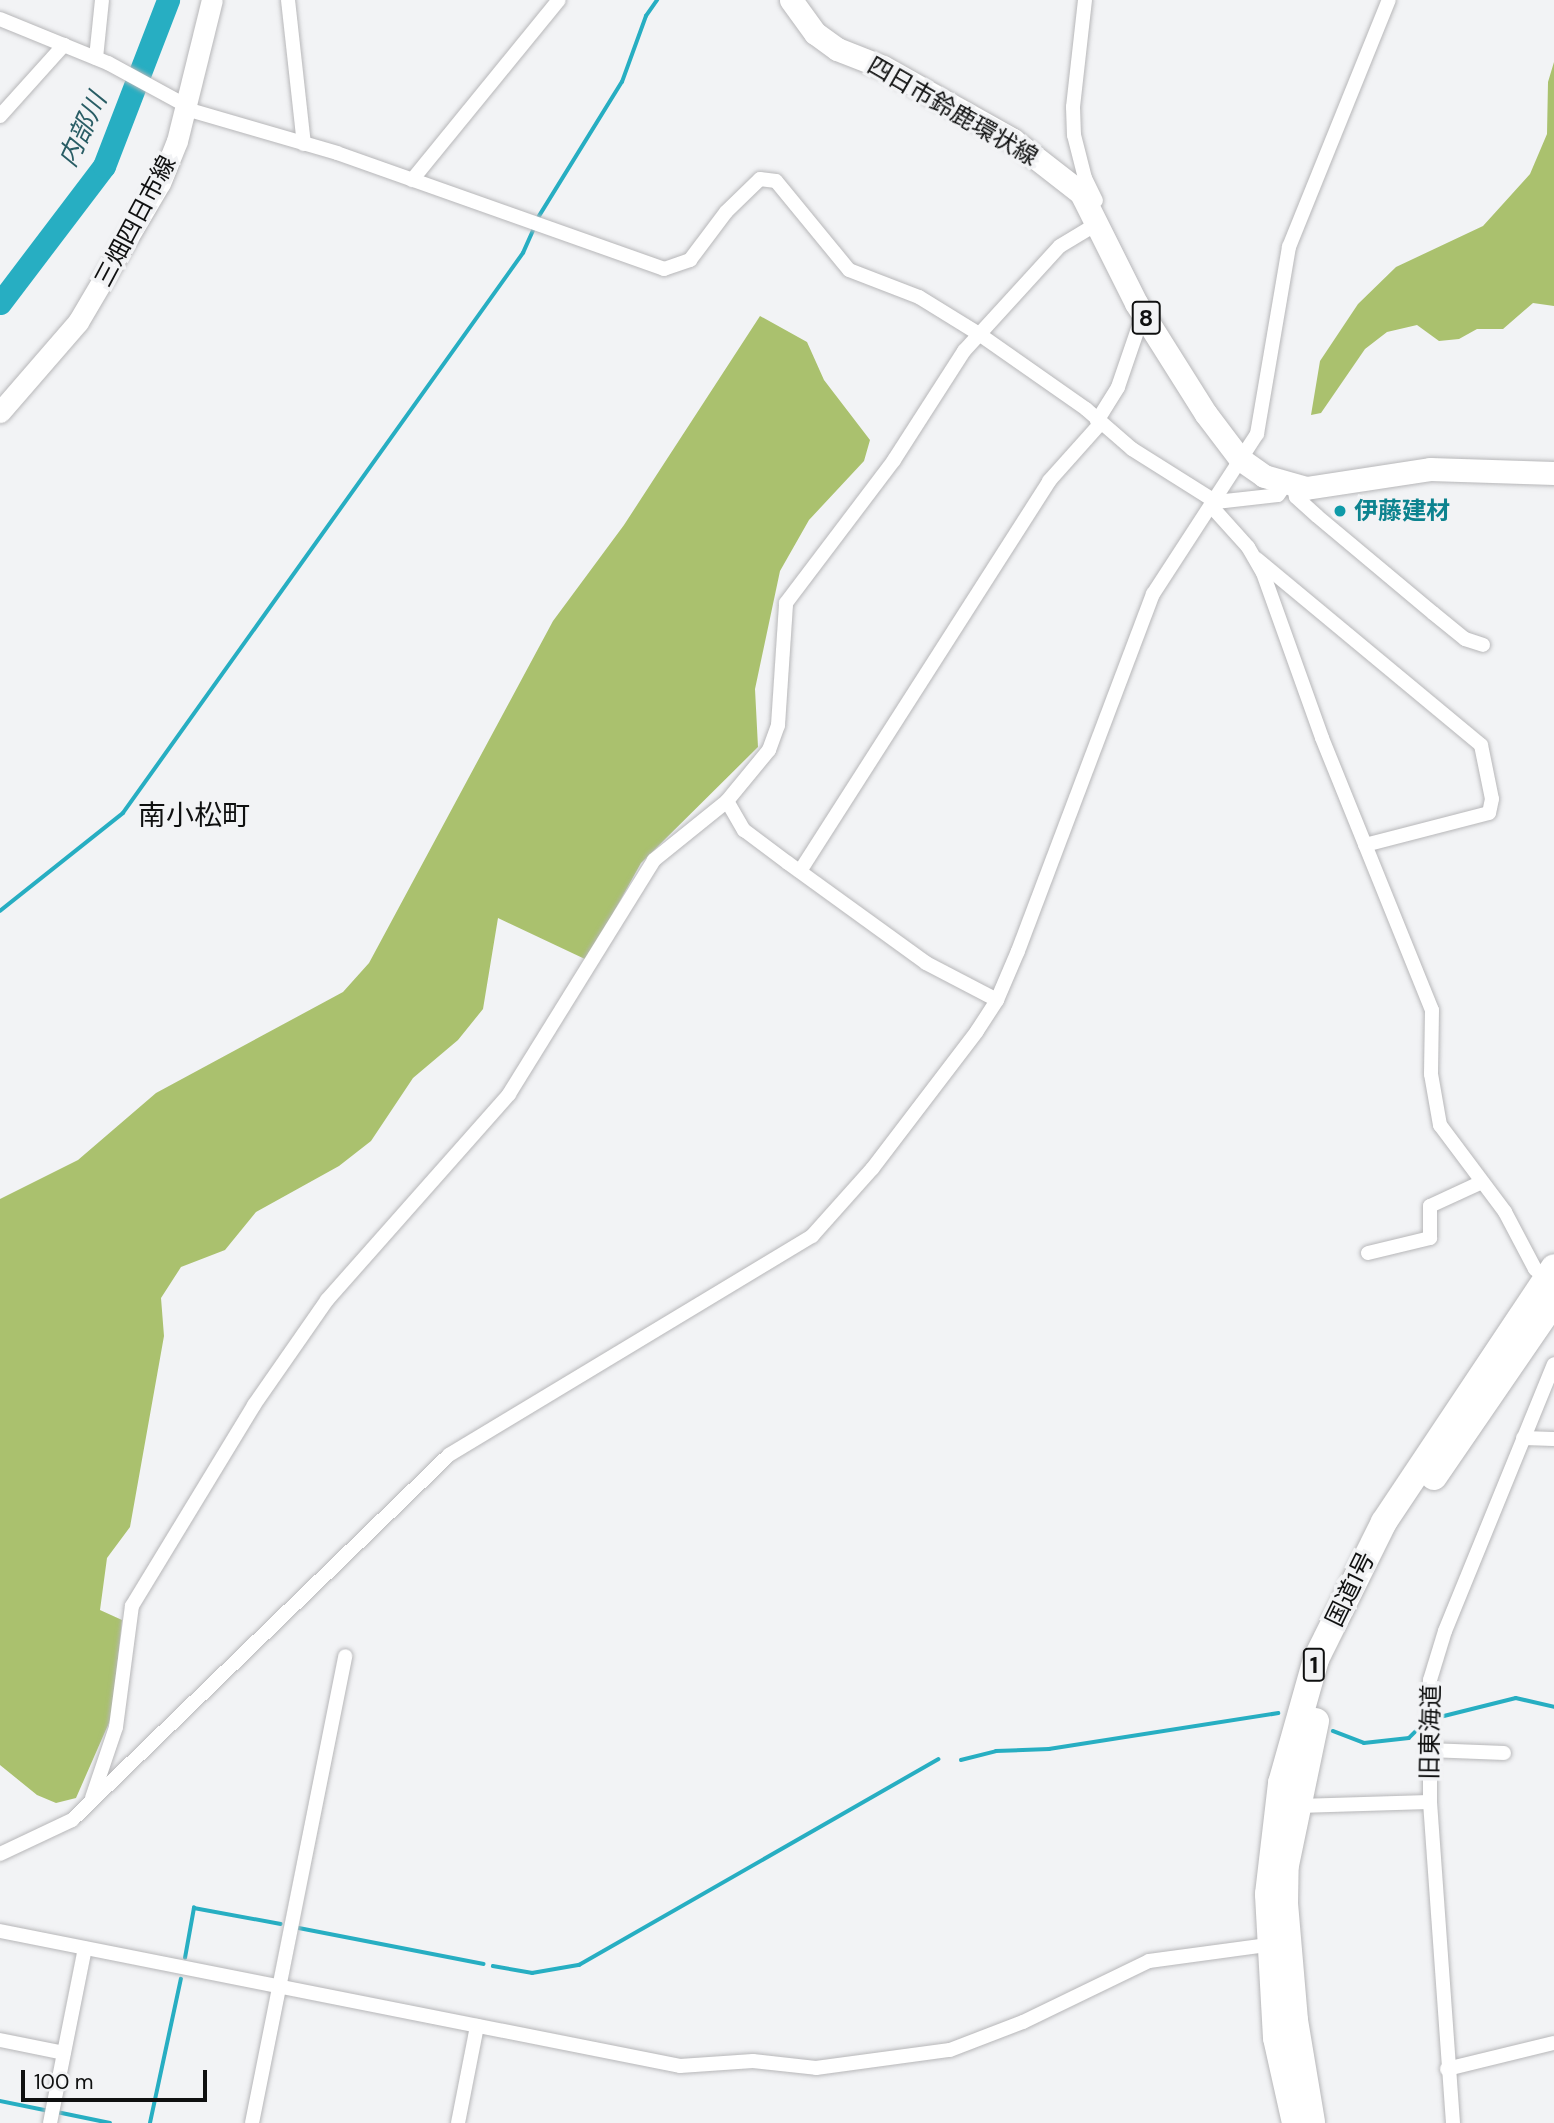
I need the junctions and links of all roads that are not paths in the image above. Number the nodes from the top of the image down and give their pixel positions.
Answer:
1 (102, 0) edge
2 (212, 0) edge
3 (288, 0) edge
4 (559, 0) edge
5 (791, 0) edge
6 (1085, 0) edge
7 (1389, 0) edge
8 (0, 19) edge
9 (64, 46) junction
10 (102, 61) junction
11 (187, 107) junction
12 (0, 116) edge
13 (304, 144) junction
14 (412, 180) junction
15 (1098, 225) junction
16 (1143, 314) junction
17 (979, 334) junction
18 (0, 412) edge
19 (1099, 422) junction
20 (1240, 459) junction
21 (1554, 473) edge
22 (1289, 486) junction
23 (1214, 504) junction
24 (1256, 559) junction
25 (1483, 645) dead end
26 (727, 801) junction
27 (1365, 845) junction
28 (800, 871) junction
29 (998, 1000) junction
30 (1482, 1182) junction
31 (1368, 1252) dead end
32 (1552, 1283) edge
33 (1554, 1364) edge
34 (1523, 1438) junction
35 (1554, 1439) edge
36 (1368, 1568) junction
37 (345, 1656) dead end
38 (1429, 1750) junction
39 (1504, 1753) dead end
40 (90, 1802) junction
41 (1430, 1802) junction
42 (1297, 1806) junction
43 (0, 1854) edge
44 (0, 1931) edge
45 (1268, 1945) junction
46 (85, 1948) junction
47 (279, 1989) junction
48 (477, 2026) junction
49 (0, 2040) edge
50 (1554, 2043) edge
51 (64, 2053) junction
52 (1447, 2069) junction
53 (1303, 2120) edge
54 (50, 2121) edge
55 (252, 2123) edge
56 (458, 2123) edge
57 (1453, 2123) edge

1 - 10 street
2 - 11 main road, 三畑四日市線
3 - 13 street
4 - 14 street
5 - 15 main road, 四日市鈴鹿環状線 / 8
6 - 15 street
7 - 20 street
8 - 9 street
9 - 10 street
9 - 12 street
10 - 11 street
11 - 13 street
11 - 18 main road, 三畑四日市線
13 - 14 street
14 - 17 street
15 - 16 main road, 四日市鈴鹿環状線 / 8
15 - 17 street
16 - 19 street
16 - 20 main road, 四日市鈴鹿環状線 / 8
17 - 19 street
17 - 26 street
19 - 23 street
19 - 28 street
20 - 22 main road, 四日市鈴鹿環状線 / 8
20 - 23 street
21 - 22 main road
22 - 23 street
22 - 25 street
23 - 24 street
23 - 29 street
24 - 27 street
24 - 27 street
26 - 28 street
26 - 40 street
27 - 30 street
28 - 29 street
29 - 40 street
30 - 31 street
30 - 32 street
32 - 36 highway, 国道1号 / 1
33 - 34 street, 旧東海道
34 - 35 street
34 - 38 street, 旧東海道
36 - 42 highway, 国道1号 / 1
36 - 45 highway, 国道1号 / 1
37 - 47 street
38 - 39 street
38 - 41 street, 旧東海道
40 - 43 street
41 - 42 street
41 - 52 street, 旧東海道
42 - 53 highway, 国道1号 / 1
44 - 46 street
45 - 48 street
45 - 53 highway, 国道1号 / 1
46 - 47 street
46 - 51 street
47 - 48 street
47 - 55 street
48 - 56 street
49 - 51 street
50 - 52 street
51 - 54 street
52 - 57 street, 旧東海道

